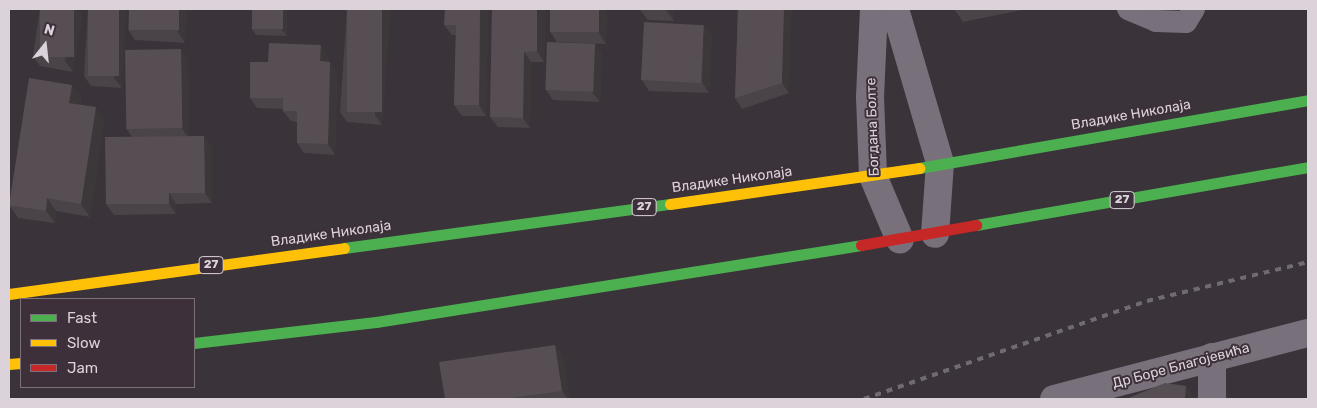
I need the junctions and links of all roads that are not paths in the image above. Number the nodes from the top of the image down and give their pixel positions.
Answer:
1 (874, 9) edge
2 (895, 9) edge
3 (1128, 9) edge
4 (1194, 9) edge
5 (1308, 100) edge
6 (940, 163) junction
7 (1308, 167) edge
8 (873, 176) junction
9 (935, 234) junction
10 (900, 240) junction
11 (9, 294) edge
12 (1308, 333) edge
13 (195, 343) edge
14 (1212, 358) junction
15 (1054, 399) edge
16 (1212, 399) edge

1 - 8 street, Богдана Болте
2 - 6 street
3 - 4 lane
5 - 6 main road, Владике Николаја / 27
6 - 8 main road, Владике Николаја / 27
6 - 9 street
7 - 9 main road, 27
8 - 10 street, Богдана Болте
8 - 11 main road, Владике Николаја / 27
9 - 10 main road, 27
10 - 13 main road, 27
12 - 14 street, Др Боре Благојевића
14 - 15 street, Др Боре Благојевића
14 - 16 street

